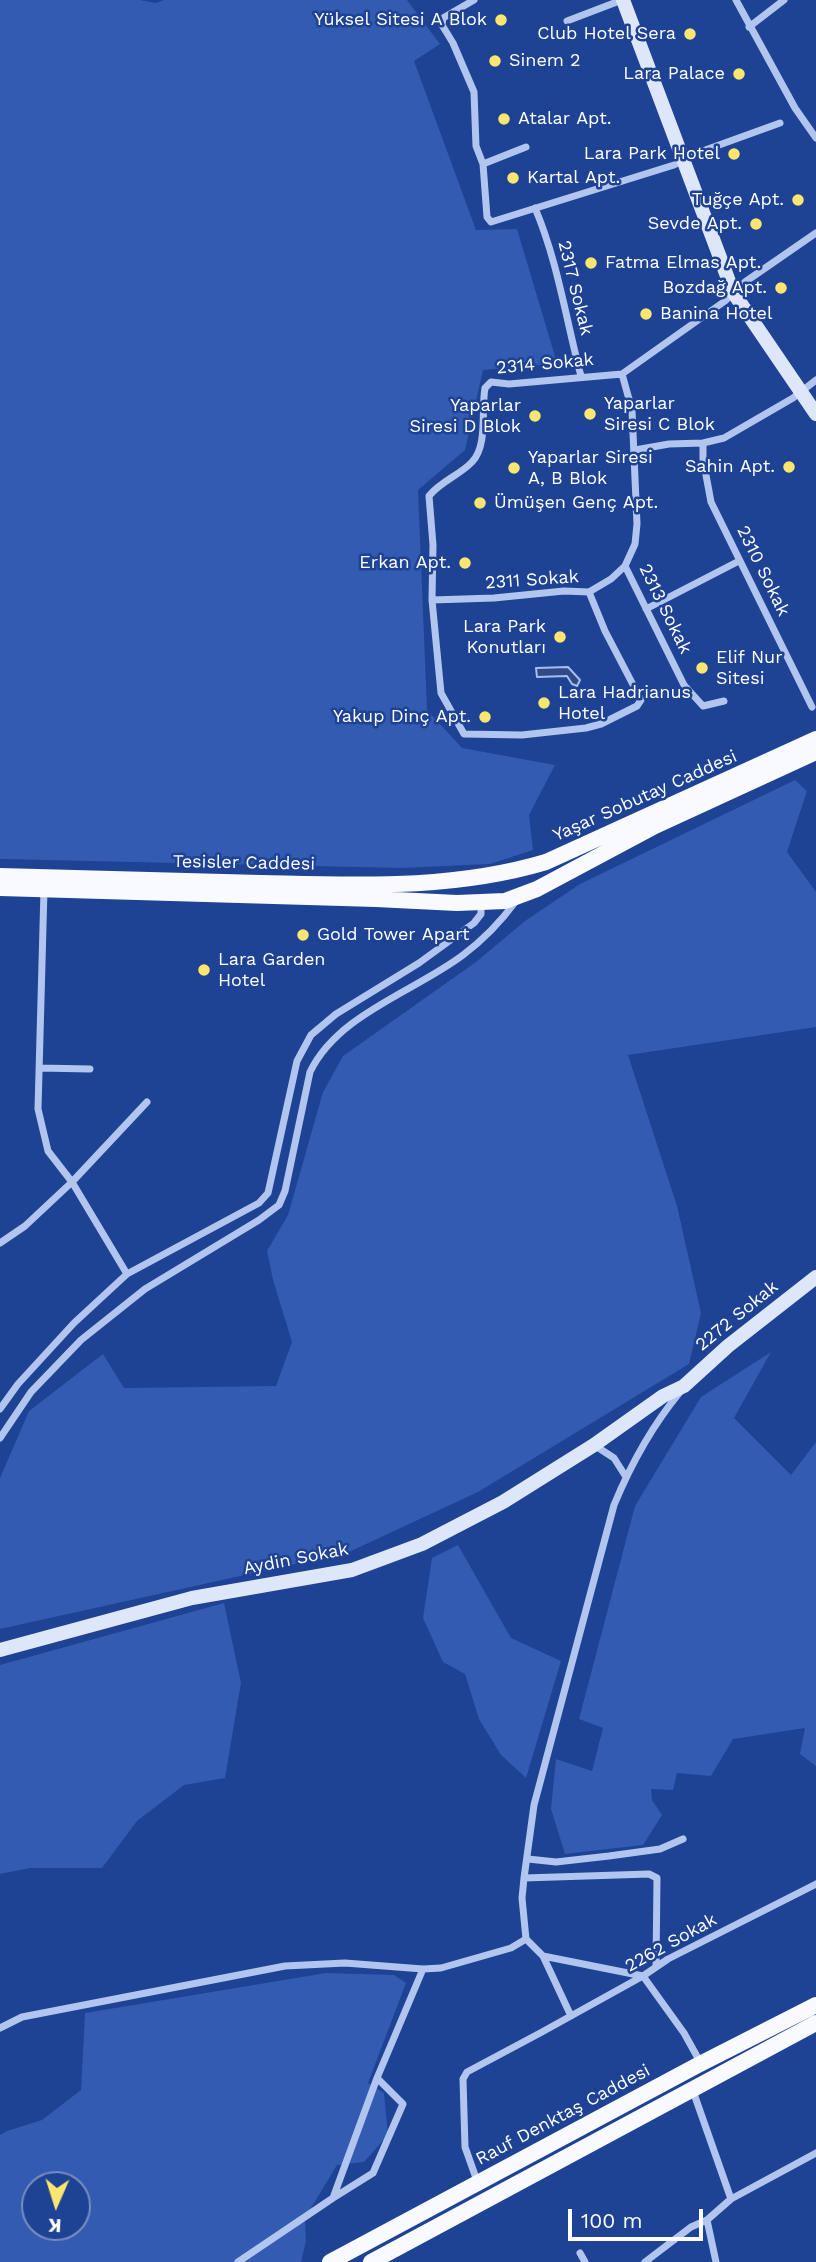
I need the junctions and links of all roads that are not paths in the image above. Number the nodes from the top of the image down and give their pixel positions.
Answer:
1 (474, 0) edge
2 (623, 0) edge
3 (736, 0) edge
4 (784, 0) edge
5 (567, 21) dead end
6 (749, 27) junction
7 (780, 123) dead end
8 (816, 138) edge
9 (526, 147) dead end
10 (684, 159) junction
11 (483, 164) junction
12 (535, 208) junction
13 (816, 233) edge
14 (733, 291) junction
15 (622, 374) junction
16 (580, 376) junction
17 (816, 380) edge
18 (800, 392) junction
19 (816, 414) edge
20 (703, 443) junction
21 (635, 450) junction
22 (739, 561) junction
23 (625, 566) junction
24 (589, 592) junction
25 (432, 600) junction
26 (646, 609) junction
27 (724, 701) dead end
28 (811, 707) dead end
29 (816, 739) edge
30 (816, 752) edge
31 (511, 872) junction
32 (0, 876) edge
33 (487, 876) junction
34 (0, 888) edge
35 (44, 890) junction
36 (518, 898) junction
37 (481, 903) junction
38 (39, 1068) junction
39 (90, 1069) dead end
40 (147, 1102) dead end
41 (72, 1182) junction
42 (0, 1243) edge
43 (127, 1274) junction
44 (816, 1278) edge
45 (684, 1386) junction
46 (0, 1409) edge
47 (0, 1438) edge
48 (594, 1445) junction
49 (626, 1477) junction
50 (0, 1650) edge
51 (683, 1839) dead end
52 (528, 1859) junction
53 (524, 1878) junction
54 (814, 1886) edge
55 (526, 1938) junction
56 (543, 1956) junction
57 (656, 1967) junction
58 (422, 1969) junction
59 (643, 1976) junction
60 (816, 2005) edge
61 (571, 2016) junction
62 (816, 2023) edge
63 (0, 2028) edge
64 (698, 2065) junction
65 (377, 2078) junction
66 (692, 2090) junction
67 (816, 2153) edge
68 (474, 2185) junction
69 (333, 2197) junction
70 (731, 2199) junction
71 (707, 2220) junction
72 (580, 2253) dead end
73 (238, 2262) edge
74 (330, 2262) edge
75 (372, 2262) edge
76 (584, 2262) edge
77 (645, 2262) edge
78 (716, 2262) edge

1 - 11 street
2 - 5 street
2 - 10 street
3 - 6 street
4 - 6 street
6 - 8 street
7 - 10 street
9 - 11 street
10 - 12 street
10 - 14 street
11 - 12 street
12 - 16 street, 2317 Sokak
13 - 14 street
14 - 15 street
14 - 18 street
15 - 16 street, 2314 Sokak
15 - 21 street, 2313 Sokak
16 - 25 street, 2314 Sokak
17 - 18 street
18 - 19 street
18 - 20 street
20 - 21 street
20 - 22 street, 2310 Sokak
21 - 23 street, 2313 Sokak
22 - 26 street
22 - 28 street, 2310 Sokak
23 - 24 street, 2311 Sokak
23 - 26 street, 2313 Sokak
24 - 25 street, 2311 Sokak
24 - 25 street
26 - 27 street, 2313 Sokak
29 - 31 main road, Yaşar Sobutay Caddesi
30 - 36 main road
31 - 33 main road, Yaşar Sobutay Caddesi
31 - 36 main road
32 - 33 main road, Tesisler Caddesi
33 - 37 main road
34 - 35 main road
35 - 37 main road
35 - 38 street
36 - 37 main road
36 - 47 street
37 - 43 street
38 - 39 street
38 - 41 street
40 - 41 street
41 - 42 street
41 - 43 street
43 - 46 street
44 - 45 street, 2272 Sokak
45 - 48 street, Aydin Sokak
45 - 49 street
48 - 49 street
48 - 50 street, Aydin Sokak
49 - 52 street
51 - 52 street
52 - 53 street
53 - 55 street
53 - 57 street
54 - 57 street, 2262 Sokak
55 - 56 street
55 - 58 street
56 - 59 street
56 - 61 street
57 - 59 street, 2262 Sokak
58 - 63 street
58 - 65 street
59 - 61 street, 2262 Sokak
59 - 64 street
60 - 64 main road, Rauf Denktaş Caddesi
61 - 68 street, 2262 Sokak
62 - 66 main road
64 - 68 main road, Rauf Denktaş Caddesi
65 - 69 street
65 - 69 street
66 - 70 street
66 - 75 main road
67 - 70 street
68 - 74 main road, Rauf Denktaş Caddesi
69 - 73 street
70 - 71 street
71 - 77 street
71 - 78 street
72 - 76 street

